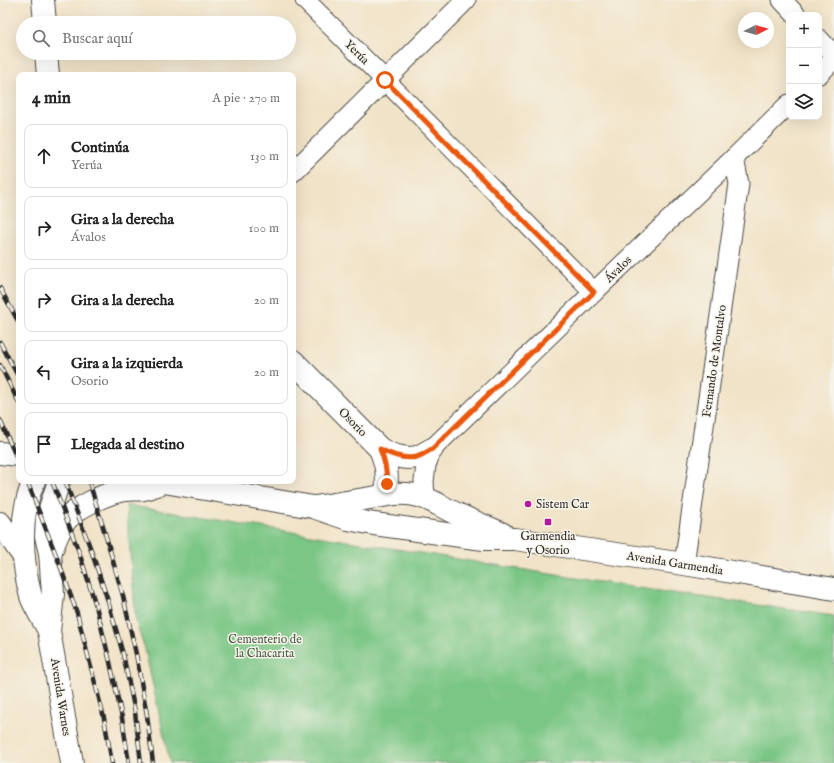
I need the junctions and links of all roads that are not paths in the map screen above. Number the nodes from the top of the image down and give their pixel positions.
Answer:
1 (44, 0) edge
2 (305, 0) edge
3 (466, 0) edge
4 (782, 0) edge
5 (793, 12) edge
6 (45, 16) edge
7 (822, 42) edge
8 (834, 54) edge
9 (834, 59) edge
10 (47, 60) edge
11 (822, 71) edge
12 (48, 72) edge
13 (385, 80) junction
14 (786, 107) edge
15 (734, 158) junction
16 (296, 169) edge
17 (594, 292) junction
18 (296, 364) edge
19 (380, 449) junction
20 (432, 449) junction
21 (0, 453) edge
22 (16, 455) edge
23 (33, 484) edge
24 (58, 484) edge
25 (158, 484) edge
26 (175, 484) edge
27 (386, 495) junction
28 (426, 498) junction
29 (313, 507) junction
30 (0, 523) edge
31 (394, 527) junction
32 (417, 530) junction
33 (515, 539) junction
34 (50, 553) junction
35 (24, 557) junction
36 (684, 564) junction
37 (834, 589) edge
38 (49, 631) junction
39 (72, 763) edge

1 - 6 main road
2 - 13 street, Yerúa
3 - 13 street
4 - 5 street
7 - 8 street
9 - 11 street
10 - 12 main road
13 - 16 street
13 - 17 street, Yerúa
14 - 15 street, Ávalos
15 - 17 street, Ávalos
15 - 36 street, Fernando de Montalvo
17 - 20 street, Ávalos
18 - 19 main road, Osorio
19 - 20 main road
19 - 27 main road, Osorio
20 - 28 street, Ávalos
21 - 22 main road
23 - 35 main road, Avenida Warnes
24 - 34 main road, Avenida Warnes
25 - 34 main road, Avenida Warnes
26 - 29 main road, Avenida Garmendia
27 - 28 main road, Avenida Garmendia
27 - 29 main road, Avenida Garmendia
27 - 31 main road
28 - 32 main road
28 - 33 main road, Avenida Garmendia
29 - 31 main road, Avenida Garmendia
30 - 35 main road
31 - 32 main road, Avenida Garmendia
32 - 33 main road, Avenida Garmendia
33 - 36 main road, Avenida Garmendia
34 - 38 main road, Avenida Warnes
35 - 38 main road, Avenida Warnes
36 - 37 main road, Avenida Garmendia
38 - 39 main road, Avenida Warnes

